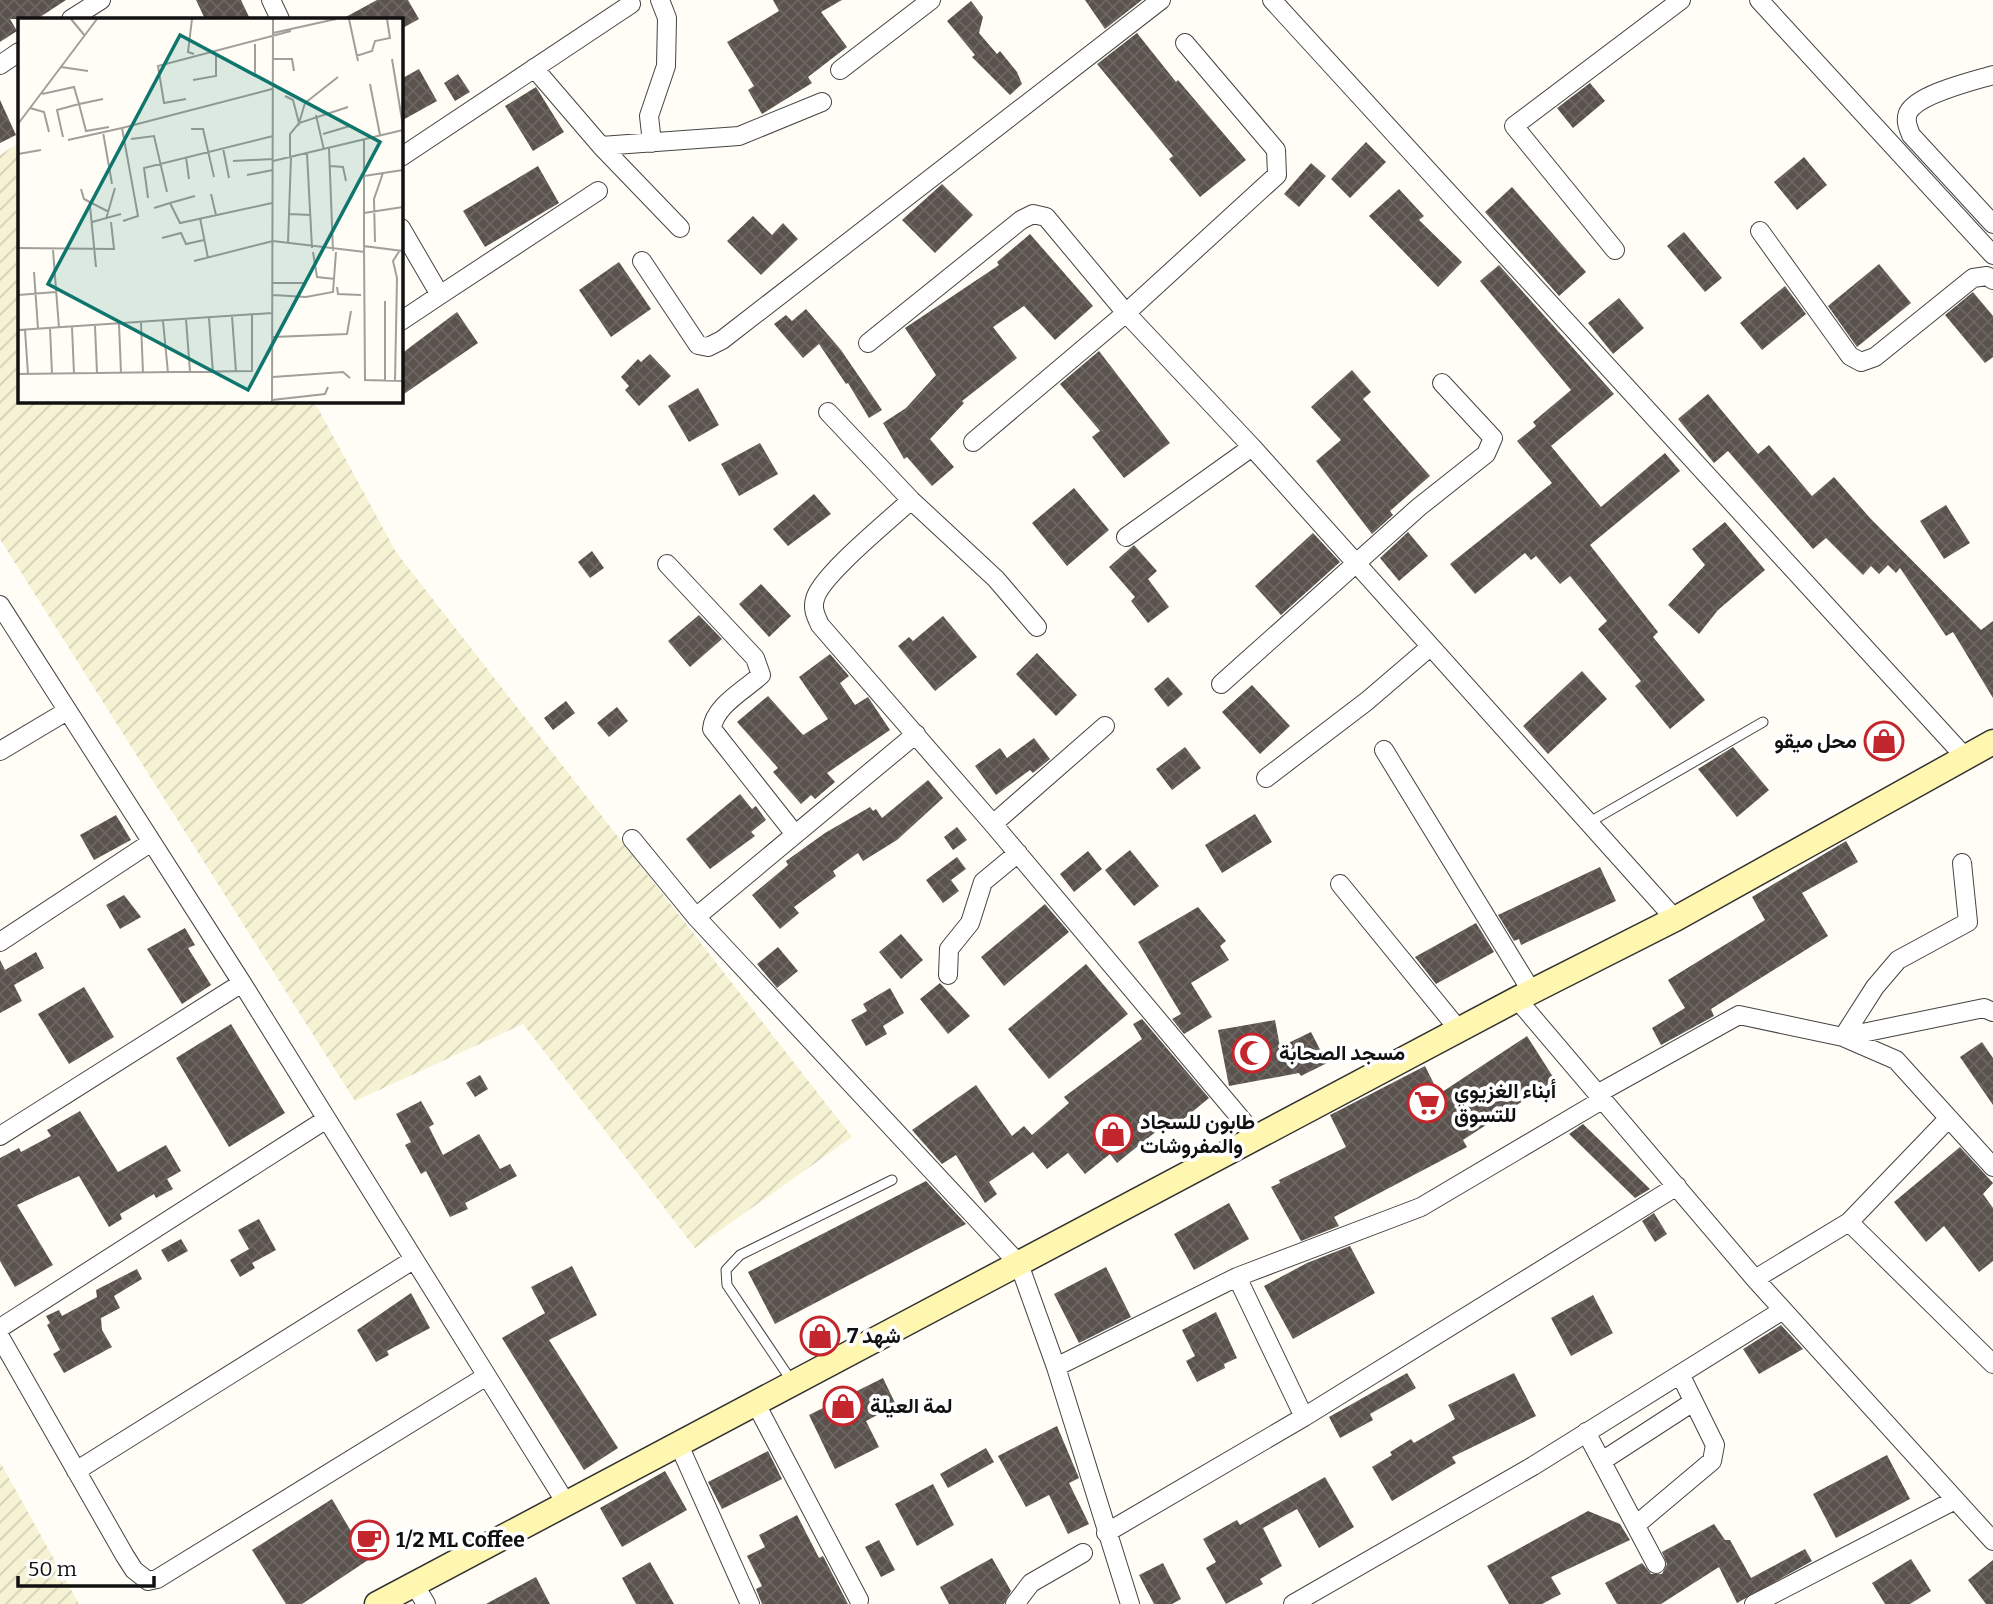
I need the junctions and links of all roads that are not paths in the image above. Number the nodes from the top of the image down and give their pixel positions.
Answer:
1 (101, 0) edge
2 (271, 0) edge
3 (660, 0) edge
4 (932, 0) edge
5 (1161, 0) edge
6 (1272, 0) edge
7 (1681, 0) edge
8 (1759, 0) edge
9 (631, 4) dead end
10 (73, 18) edge
11 (280, 18) edge
12 (1185, 43) dead end
13 (18, 53) edge
14 (0, 65) edge
15 (534, 68) junction
16 (840, 70) dead end
17 (1993, 75) edge
18 (822, 103) dead end
19 (652, 143) junction
20 (601, 146) junction
21 (402, 156) edge
22 (598, 191) dead end
23 (1993, 224) edge
24 (680, 228) dead end
25 (402, 230) edge
26 (1760, 231) dead end
27 (1615, 250) dead end
28 (1993, 255) edge
29 (642, 261) dead end
30 (1993, 279) edge
31 (439, 295) junction
32 (1126, 313) junction
33 (402, 320) edge
34 (868, 343) dead end
35 (1442, 383) dead end
36 (828, 412) dead end
37 (974, 442) dead end
38 (1252, 447) junction
39 (911, 500) junction
40 (1126, 537) dead end
41 (1356, 563) junction
42 (667, 564) dead end
43 (0, 605) edge
44 (1037, 626) dead end
45 (1430, 647) junction
46 (1221, 684) dead end
47 (67, 711) junction
48 (1763, 722) dead end
49 (1105, 726) dead end
50 (916, 734) junction
51 (1993, 742) edge
52 (1384, 750) dead end
53 (0, 751) edge
54 (1965, 757) junction
55 (1266, 778) dead end
56 (1588, 823) junction
57 (993, 824) junction
58 (794, 834) junction
59 (632, 839) dead end
60 (150, 843) junction
61 (1018, 853) junction
62 (1962, 863) dead end
63 (1340, 884) dead end
64 (696, 917) junction
65 (1675, 919) junction
66 (0, 942) edge
67 (948, 975) dead end
68 (242, 983) junction
69 (1524, 995) junction
70 (1990, 1007) edge
71 (1459, 1030) junction
72 (1843, 1037) junction
73 (1599, 1097) junction
74 (325, 1120) junction
75 (1947, 1120) junction
76 (0, 1136) edge
77 (1258, 1139) junction
78 (1993, 1167) edge
79 (892, 1180) dead end
80 (1677, 1186) junction
81 (1849, 1222) junction
82 (412, 1260) junction
83 (1019, 1264) junction
84 (1237, 1277) junction
85 (1755, 1279) junction
86 (1783, 1310) junction
87 (0, 1328) edge
88 (0, 1337) edge
89 (1993, 1364) edge
90 (1056, 1367) junction
91 (1680, 1374) junction
92 (485, 1377) junction
93 (794, 1384) junction
94 (1693, 1402) junction
95 (757, 1404) junction
96 (1304, 1417) junction
97 (1586, 1433) junction
98 (679, 1445) junction
99 (1602, 1461) junction
100 (76, 1471) junction
101 (1955, 1500) junction
102 (566, 1503) junction
103 (1636, 1525) junction
104 (1107, 1533) junction
105 (1993, 1541) edge
106 (1083, 1553) dead end
107 (1656, 1564) dead end
108 (420, 1594) edge
109 (859, 1600) dead end
110 (377, 1604) edge
111 (750, 1604) edge
112 (1015, 1604) edge
113 (1130, 1604) edge
114 (1293, 1604) edge
115 (1754, 1604) edge

1 - 10 street
2 - 11 street
3 - 19 street
4 - 16 street
5 - 29 street
6 - 54 street
7 - 27 street
8 - 28 street
9 - 15 street
12 - 32 street
13 - 14 street
15 - 20 street
15 - 21 street
17 - 23 street
18 - 19 street
19 - 20 street
20 - 24 street
22 - 31 street
25 - 31 street
26 - 30 street
31 - 33 street
32 - 34 street
32 - 37 street
32 - 38 street
35 - 41 street
36 - 39 street
38 - 40 street
38 - 41 street
39 - 44 street
39 - 50 street
41 - 45 street
41 - 46 street
42 - 58 street
43 - 47 street
45 - 55 street
45 - 56 street
47 - 53 street
47 - 60 street
48 - 56 lane
49 - 57 street
50 - 57 street
50 - 58 street
51 - 54 main road
52 - 69 street
54 - 65 main road
56 - 65 street
57 - 61 street
58 - 64 street
59 - 64 street
60 - 66 street
60 - 68 street
61 - 67 street
61 - 77 street
62 - 72 street
63 - 71 street
64 - 83 street
65 - 69 main road
68 - 74 street
68 - 76 street
69 - 71 main road
69 - 73 street
70 - 72 street
71 - 77 main road
72 - 73 street
72 - 75 street
73 - 80 street
73 - 84 street
74 - 82 street
74 - 87 street
75 - 78 street
75 - 81 street
77 - 83 main road
79 - 93 lane
80 - 85 street
80 - 96 street
81 - 85 street
81 - 89 street
82 - 92 street
82 - 100 street
83 - 90 street
83 - 93 main road
84 - 90 street
84 - 96 street
85 - 86 street
86 - 91 street
86 - 101 street
88 - 100 street
90 - 104 street
91 - 94 street
91 - 97 street
92 - 100 street
92 - 102 street
93 - 95 main road
94 - 99 street
94 - 103 street
95 - 98 main road
95 - 109 street
96 - 104 street
97 - 99 street
97 - 114 street
98 - 102 main road
98 - 111 street
99 - 103 street
101 - 105 street
101 - 115 street
102 - 108 main road
103 - 107 street
104 - 113 street
106 - 112 street
108 - 110 main road

